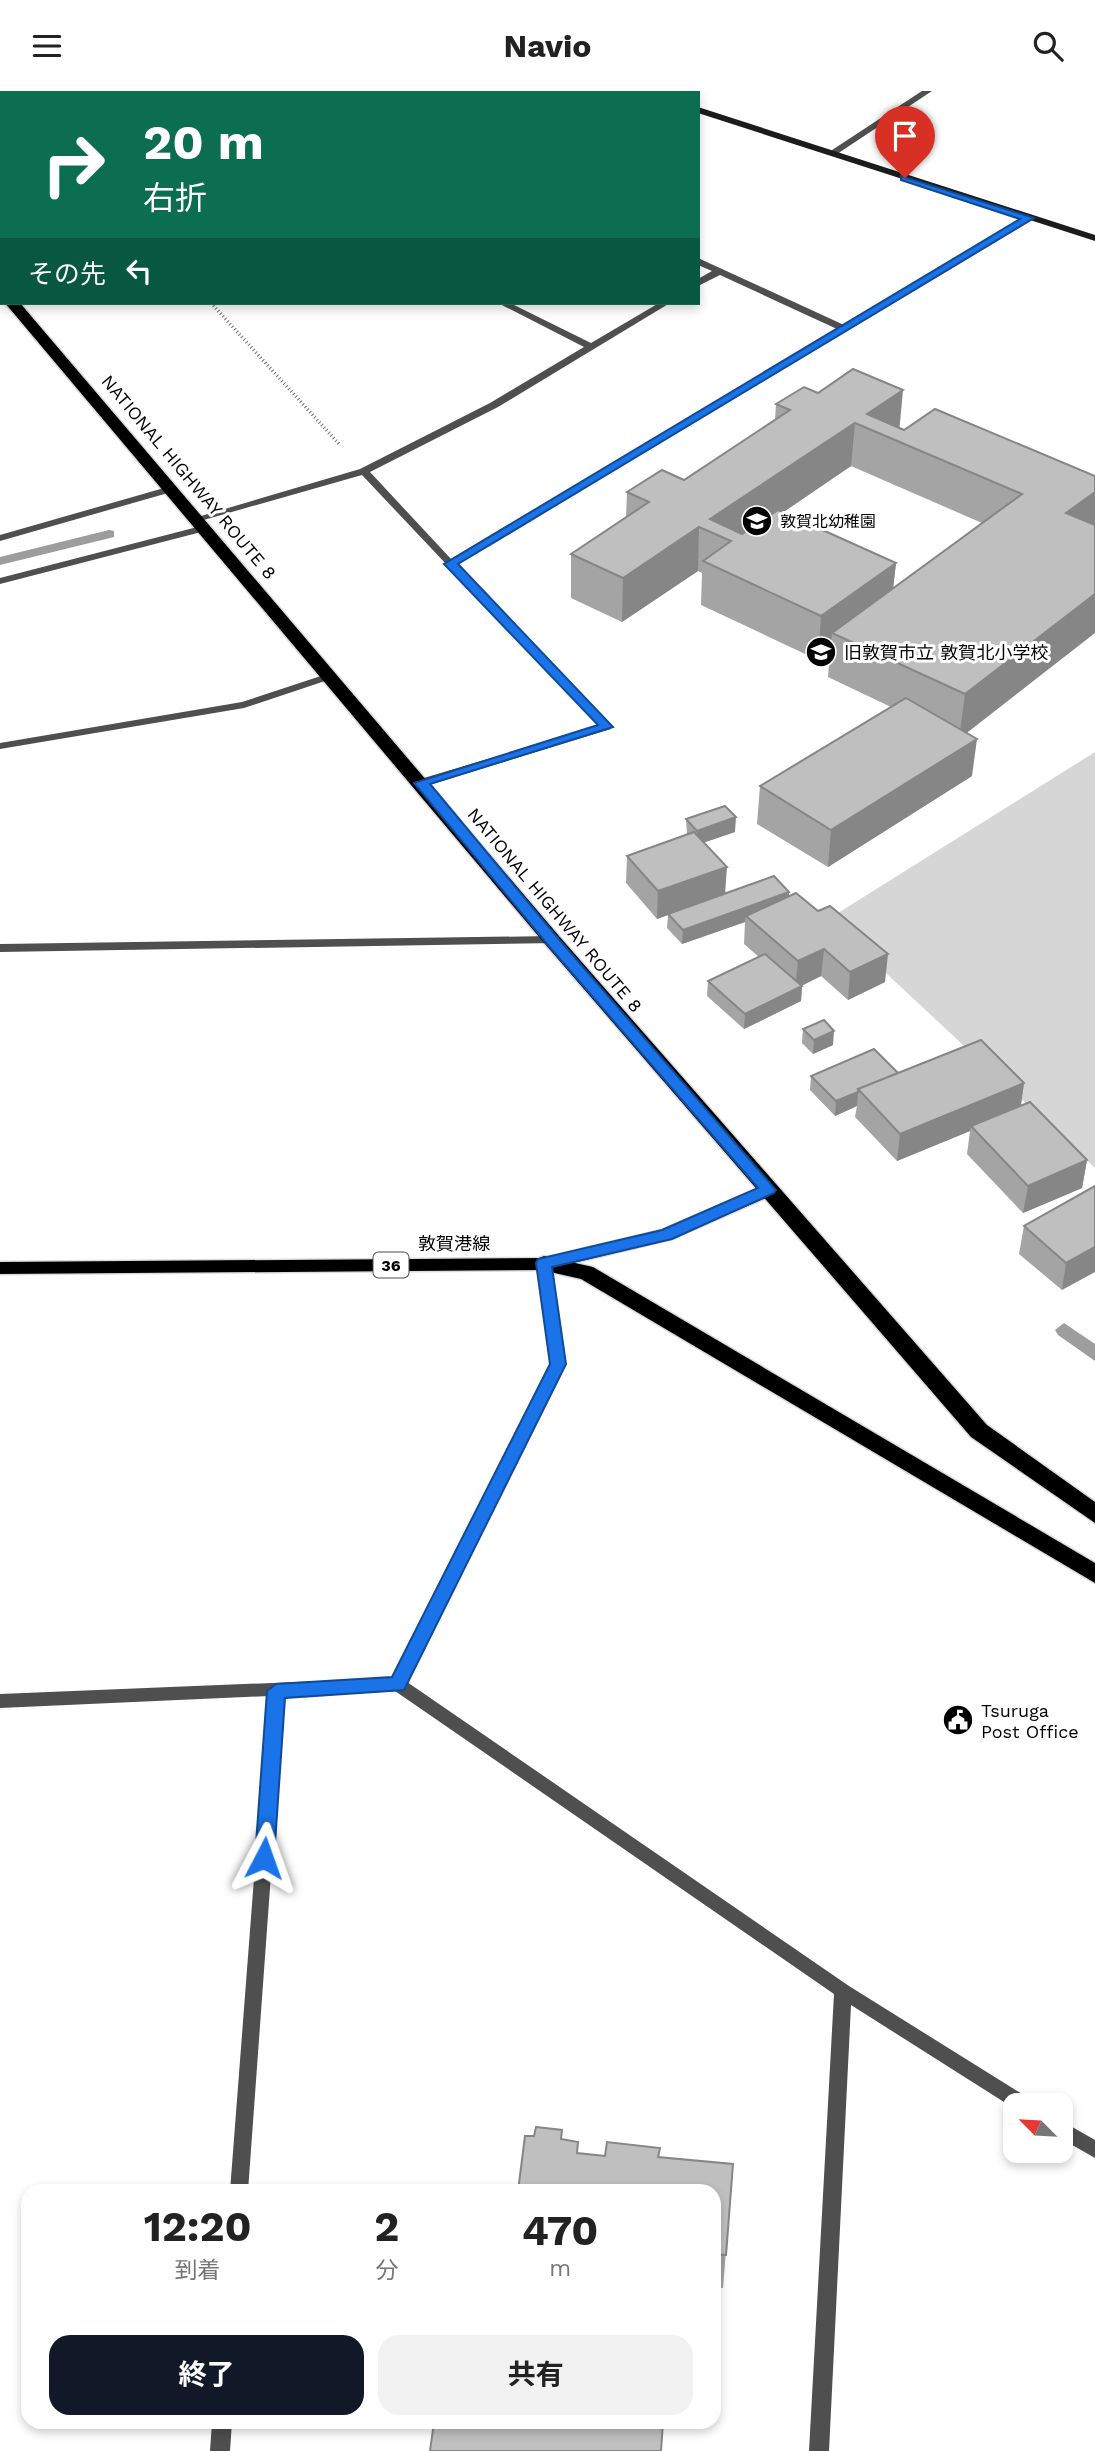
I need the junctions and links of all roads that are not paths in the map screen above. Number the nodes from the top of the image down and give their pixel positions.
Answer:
1 (928, 91) edge
2 (700, 111) edge
3 (831, 154) junction
4 (1029, 218) junction
5 (1095, 238) edge
6 (700, 262) edge
7 (718, 272) junction
8 (700, 282) edge
9 (14, 305) edge
10 (507, 305) edge
11 (662, 305) edge
12 (843, 328) junction
13 (590, 346) junction
14 (364, 471) junction
15 (171, 489) junction
16 (200, 523) junction
17 (0, 538) edge
18 (450, 564) junction
19 (0, 581) edge
20 (330, 676) junction
21 (0, 746) edge
22 (421, 783) junction
23 (552, 940) junction
24 (0, 948) edge
25 (769, 1190) junction
26 (544, 1263) junction
27 (0, 1268) edge
28 (1095, 1514) edge
29 (1095, 1574) edge
30 (398, 1684) junction
31 (276, 1691) junction
32 (0, 1701) edge
33 (843, 1991) junction
34 (1005, 2093) edge
35 (1073, 2136) edge
36 (1095, 2150) edge
37 (240, 2184) edge
38 (222, 2429) edge
39 (220, 2451) edge
40 (819, 2451) edge

1 - 3 street
2 - 3 street
3 - 4 street
4 - 5 street
4 - 12 street
6 - 7 street
7 - 8 street
7 - 12 street
9 - 15 highway, NATIONAL HIGHWAY ROUTE 8
10 - 13 street
11 - 13 street
12 - 18 street
13 - 14 street
14 - 16 street
14 - 18 street
15 - 16 highway, NATIONAL HIGHWAY ROUTE 8
15 - 17 street
16 - 19 street
16 - 20 highway, NATIONAL HIGHWAY ROUTE 8
18 - 22 street
20 - 21 street
20 - 22 highway, NATIONAL HIGHWAY ROUTE 8
22 - 23 highway, NATIONAL HIGHWAY ROUTE 8
23 - 24 street
23 - 25 highway, NATIONAL HIGHWAY ROUTE 8
25 - 26 main road, 敦賀港線 / 36
25 - 28 highway, NATIONAL HIGHWAY ROUTE 8
26 - 27 main road, 敦賀港線 / 36
26 - 29 highway
26 - 30 street
30 - 31 street
30 - 33 street
31 - 32 street
31 - 37 street
33 - 34 street
33 - 40 street
35 - 36 street
38 - 39 street

